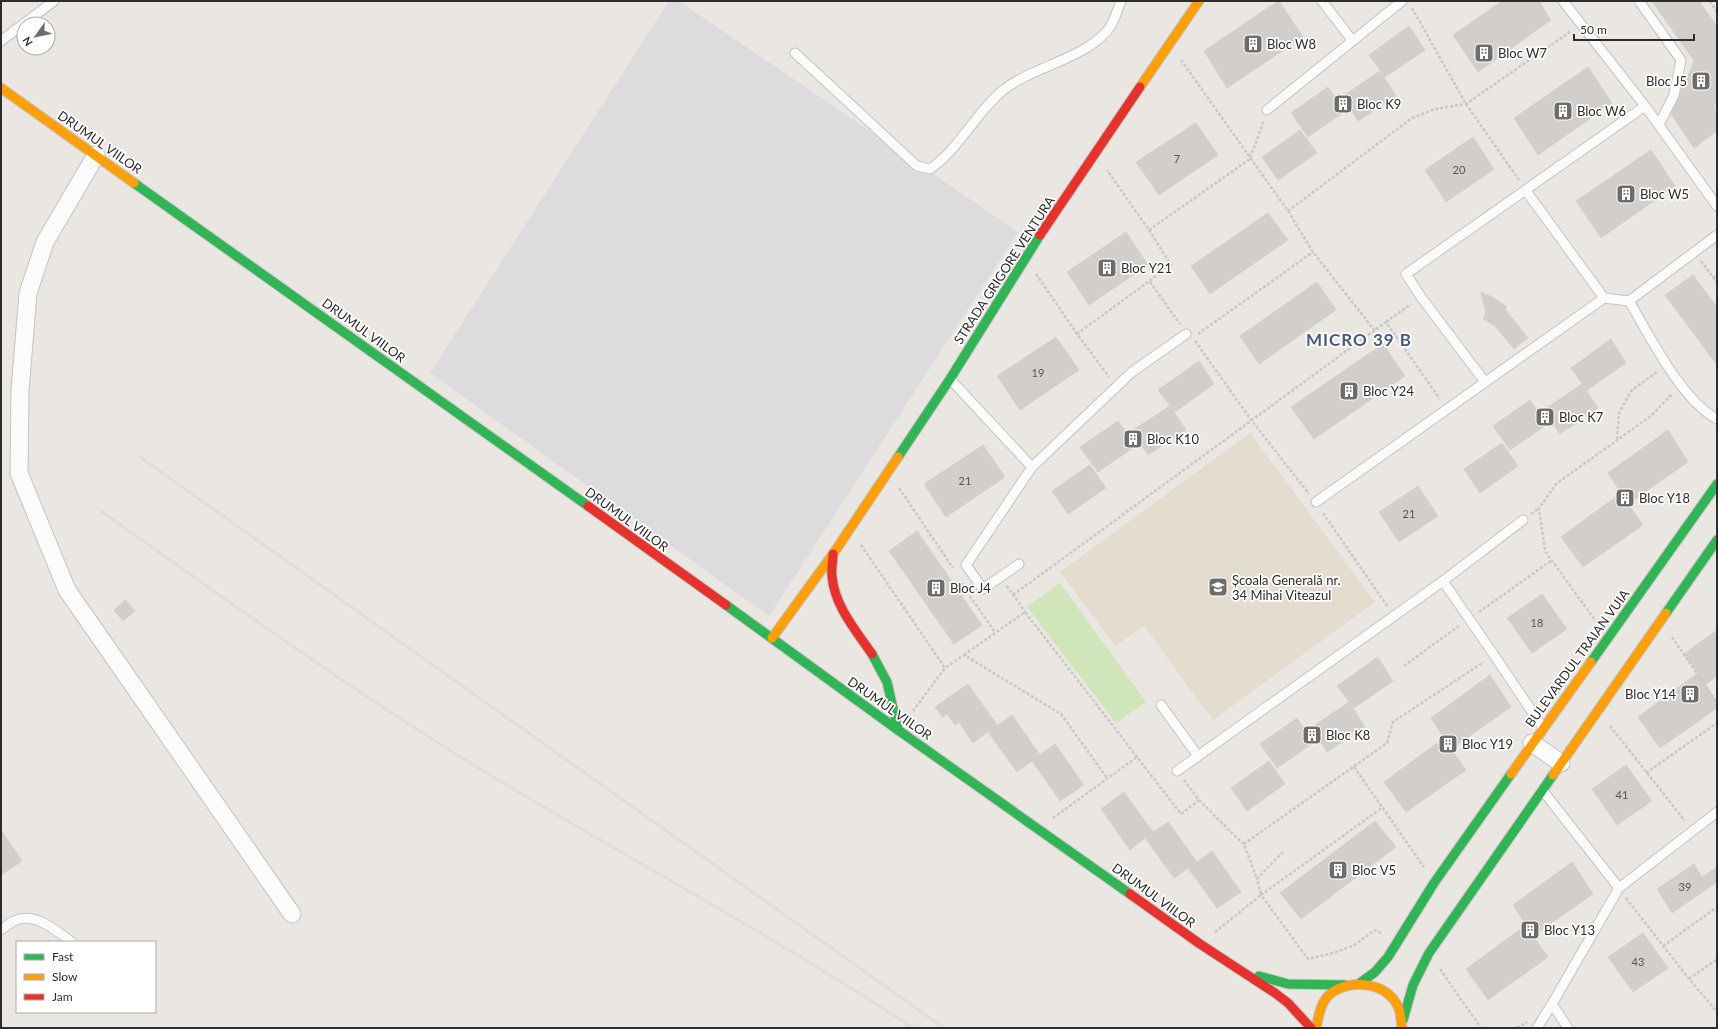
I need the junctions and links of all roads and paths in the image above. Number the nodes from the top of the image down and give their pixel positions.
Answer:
1 (54, 1) edge
2 (1121, 1) edge
3 (1199, 1) edge
4 (1322, 1) edge
5 (1402, 1) edge
6 (1409, 1) edge
7 (1563, 1) edge
8 (1639, 1) edge
9 (1710, 1) edge
10 (1717, 12) edge
11 (1580, 24) junction
12 (1352, 40) junction
13 (1, 41) edge
14 (1170, 45) junction
15 (795, 53) dead end
16 (1, 88) edge
17 (1466, 104) junction
18 (1644, 106) junction
19 (1267, 110) joint
20 (1659, 125) junction
21 (96, 155) junction
22 (1096, 155) junction
23 (1250, 159) junction
24 (1526, 191) junction
25 (1717, 206) edge
26 (1288, 211) junction
27 (1149, 230) junction
28 (1717, 235) edge
29 (1313, 252) junction
30 (1694, 252) junction
31 (1025, 258) junction
32 (1717, 275) edge
33 (1713, 278) junction
34 (1150, 282) junction
35 (1717, 283) edge
36 (1421, 297) junction
37 (1604, 298) junction
38 (1629, 301) junction
39 (1386, 322) junction
40 (1375, 331) junction
41 (1077, 334) junction
42 (1186, 334) joint
43 (1667, 365) junction
44 (950, 378) junction
45 (1485, 382) junction
46 (1681, 385) junction
47 (1117, 387) junction
48 (1447, 410) junction
49 (1717, 419) edge
50 (1252, 421) junction
51 (1617, 440) junction
52 (1032, 467) junction
53 (888, 471) junction
54 (1717, 484) edge
55 (1316, 502) junction
56 (1523, 520) dead end
57 (850, 528) junction
58 (1717, 540) edge
59 (833, 554) junction
60 (1019, 564) dead end
61 (956, 572) dead end
62 (1002, 577) junction
63 (959, 578) dead end
64 (1443, 582) junction
65 (1013, 595) junction
66 (1025, 612) junction
67 (1394, 616) junction
68 (1661, 620) junction
69 (995, 632) junction
70 (772, 638) junction
71 (1608, 638) junction
72 (964, 655) junction
73 (1494, 655) junction
74 (945, 668) junction
75 (1717, 703) edge
76 (1161, 706) dead end
77 (1598, 711) junction
78 (1717, 723) edge
79 (1543, 728) junction
80 (898, 730) junction
81 (1532, 743) junction
82 (1198, 756) junction
83 (1137, 757) junction
84 (1561, 763) junction
85 (1354, 767) junction
86 (1177, 772) joint
87 (1646, 773) junction
88 (1108, 778) junction
89 (1542, 790) junction
90 (1199, 800) junction
91 (1383, 807) junction
92 (1717, 812) edge
93 (1038, 828) junction
94 (1693, 831) junction
95 (1244, 844) junction
96 (1283, 852) dead end
97 (1257, 879) junction
98 (1434, 883) junction
99 (1619, 888) junction
100 (1261, 895) junction
101 (1717, 907) edge
102 (292, 914) dead end
103 (1, 930) edge
104 (71, 941) edge
105 (1399, 941) junction
106 (1200, 944) junction
107 (1663, 946) junction
108 (1429, 953) junction
109 (1717, 959) edge
110 (1239, 969) junction
111 (1689, 979) junction
112 (1360, 982) junction
113 (1345, 985) junction
114 (1552, 1004) junction
115 (1717, 1012) edge
116 (1402, 1024) edge
117 (1312, 1028) edge
118 (1316, 1028) edge
119 (1481, 1028) edge
120 (1537, 1028) edge
121 (1568, 1028) edge

1 - 13 lane
2 - 15 lane
3 - 14 main road, STRADA GRIGORE VENTURA
4 - 12 lane
5 - 12 lane
6 - 17 path
7 - 11 lane
8 - 20 lane
9 - 10 path
11 - 17 path
11 - 18 lane
12 - 19 lane
14 - 22 main road, STRADA GRIGORE VENTURA
14 - 23 path
16 - 21 main road, DRUMUL VIILOR
17 - 24 path
17 - 26 path
18 - 20 lane
18 - 24 lane
19 - 23 path
20 - 25 lane
21 - 70 main road, DRUMUL VIILOR
21 - 102 street
22 - 27 path
22 - 31 main road, STRADA GRIGORE VENTURA
23 - 26 path
23 - 27 path
24 - 36 lane
24 - 37 lane
26 - 29 path
27 - 34 path
28 - 30 lane
29 - 40 path
29 - 50 path
30 - 33 path
30 - 38 lane
31 - 41 path
31 - 44 main road, STRADA GRIGORE VENTURA
32 - 33 path
33 - 35 path
34 - 41 path
34 - 42 path
36 - 39 path
36 - 45 lane
37 - 38 lane
37 - 45 lane
38 - 43 lane
39 - 40 path
39 - 48 path
40 - 50 path
41 - 47 path
42 - 47 lane
43 - 46 lane
43 - 51 path
44 - 52 lane
44 - 53 main road, STRADA GRIGORE VENTURA
45 - 48 lane
46 - 49 lane
46 - 51 path
47 - 52 lane
48 - 55 lane
50 - 55 path
50 - 65 path
51 - 71 path
52 - 62 lane
53 - 57 main road, STRADA GRIGORE VENTURA
53 - 61 path
54 - 71 main road, BULEVARDUL TRAIAN VUIA
55 - 67 path
56 - 64 lane
57 - 59 main road, STRADA GRIGORE VENTURA
57 - 74 path
58 - 68 main road
59 - 70 main road, STRADA GRIGORE VENTURA
59 - 80 main road
60 - 62 lane
62 - 65 path
63 - 69 path
64 - 67 lane
64 - 73 lane
65 - 66 path
66 - 69 path
66 - 83 path
67 - 82 lane
68 - 75 path
68 - 77 main road
69 - 72 path
70 - 80 main road, DRUMUL VIILOR
71 - 79 main road, BULEVARDUL TRAIAN VUIA
72 - 74 path
72 - 88 path
73 - 79 lane
73 - 85 path
74 - 80 path
76 - 82 lane
77 - 84 main road
77 - 87 path
78 - 87 path
79 - 81 main road, BULEVARDUL TRAIAN VUIA
80 - 93 main road, DRUMUL VIILOR
81 - 84 street
81 - 98 main road, BULEVARDUL TRAIAN VUIA
82 - 86 lane
83 - 88 path
83 - 90 path
84 - 89 main road
85 - 91 path
85 - 95 path
86 - 90 path
87 - 94 path
88 - 93 path
89 - 99 lane
89 - 108 main road
90 - 95 path
91 - 98 path
91 - 100 path
92 - 94 lane
93 - 106 main road, DRUMUL VIILOR
94 - 99 lane
95 - 97 path
96 - 97 path
97 - 100 path
98 - 105 main road, BULEVARDUL TRAIAN VUIA
99 - 107 path
99 - 114 lane
100 - 105 path
100 - 106 path
101 - 107 path
103 - 104 lane
105 - 112 main road, BULEVARDUL TRAIAN VUIA
106 - 110 main road, DRUMUL VIILOR
107 - 111 path
108 - 116 main road
108 - 119 path
109 - 111 path
110 - 113 main road, DRUMUL VIILOR
110 - 117 main road, DRUMUL VIILOR
111 - 115 path
112 - 113 main road
112 - 116 main road
113 - 118 main road
114 - 120 lane
114 - 121 lane

